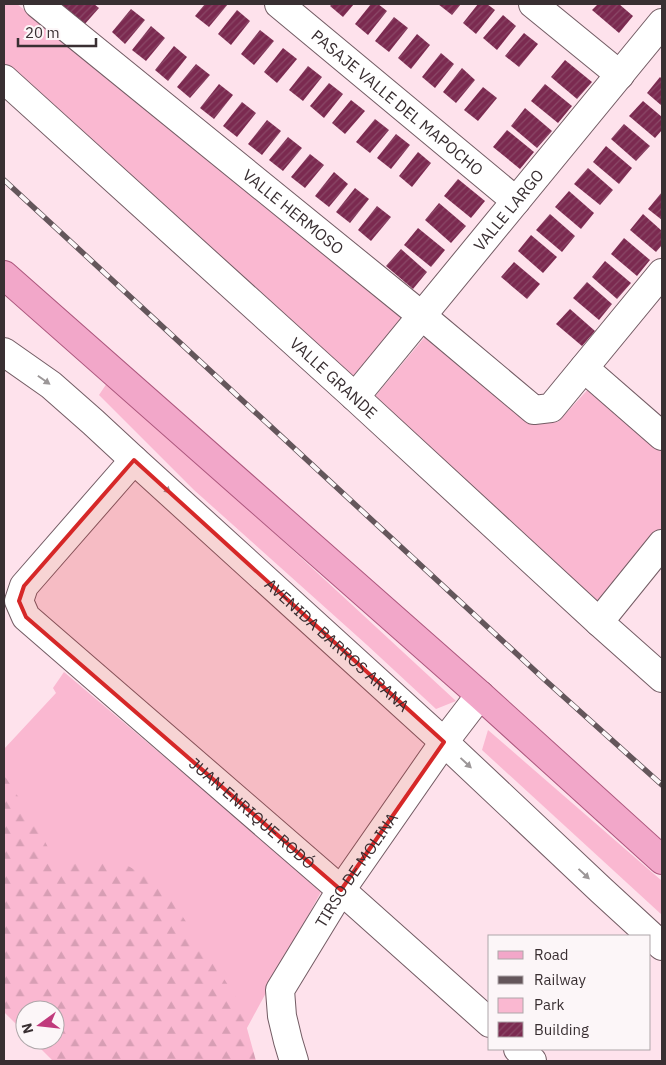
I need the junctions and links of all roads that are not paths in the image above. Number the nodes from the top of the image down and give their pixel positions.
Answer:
1 (38, 4) edge
2 (278, 4) edge
3 (532, 4) edge
4 (662, 23) edge
5 (620, 75) junction
6 (4, 79) edge
7 (516, 201) junction
8 (662, 273) edge
9 (4, 275) edge
10 (422, 316) junction
11 (4, 352) edge
12 (584, 368) junction
13 (355, 397) junction
14 (662, 436) edge
15 (134, 460) junction
16 (662, 544) edge
17 (599, 622) junction
18 (662, 678) edge
19 (480, 695) junction
20 (444, 742) junction
21 (662, 860) edge
22 (341, 890) junction
23 (650, 935) edge
24 (651, 936) edge
25 (662, 946) edge
26 (488, 1021) edge
27 (519, 1050) edge
28 (294, 1061) edge
29 (532, 1061) edge

1 - 10 street, VALLE HERMOSO
2 - 7 street, PASAJE VALLE DEL MAPOCHO
3 - 5 street
4 - 5 street, VALLE LARGO
5 - 7 street, VALLE LARGO
6 - 13 street, VALLE GRANDE
7 - 10 street, VALLE LARGO
8 - 12 street
9 - 19 main road
10 - 12 street, VALLE HERMOSO
10 - 13 street, VALLE LARGO
11 -> 15 street, AVENIDA BARROS ARANA
12 - 14 street
13 - 17 street, VALLE GRANDE
15 -> 20 street, AVENIDA BARROS ARANA
15 - 22 street, JUAN ENRIQUE RODÓ
16 - 17 street
17 - 18 street, VALLE GRANDE
19 - 20 street, TIRSO DE MOLINA
19 - 21 main road
20 - 22 street, TIRSO DE MOLINA
20 -> 23 street, AVENIDA BARROS ARANA
22 - 26 street, JUAN ENRIQUE RODÓ
22 - 28 street, TIRSO DE MOLINA
24 -> 25 street, AVENIDA BARROS ARANA
27 - 29 street

